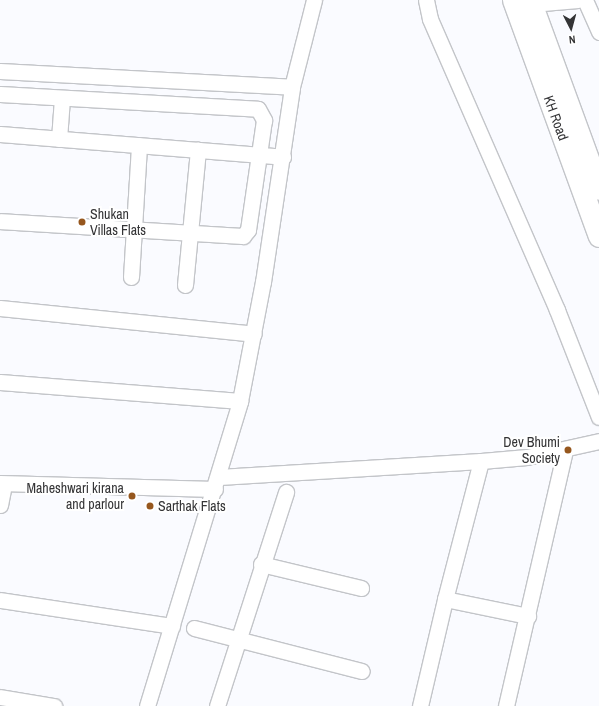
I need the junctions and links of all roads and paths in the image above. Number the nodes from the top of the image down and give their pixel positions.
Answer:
1 (314, 0) edge
2 (426, 0) edge
3 (578, 0) edge
4 (585, 0) edge
5 (525, 1) edge
6 (599, 32) edge
7 (0, 71) edge
8 (292, 87) junction
9 (0, 94) edge
10 (62, 98) junction
11 (0, 134) edge
12 (59, 139) junction
13 (139, 145) junction
14 (198, 150) junction
15 (256, 155) junction
16 (283, 157) junction
17 (599, 189) edge
18 (0, 220) edge
19 (135, 230) junction
20 (191, 234) junction
21 (599, 236) edge
22 (131, 277) dead end
23 (185, 285) dead end
24 (0, 308) edge
25 (254, 334) junction
26 (0, 382) edge
27 (240, 400) junction
28 (599, 417) edge
29 (599, 441) edge
30 (565, 450) junction
31 (481, 462) junction
32 (217, 483) junction
33 (2, 484) edge
34 (286, 492) dead end
35 (0, 505) edge
36 (261, 564) junction
37 (361, 588) dead end
38 (445, 599) junction
39 (0, 600) edge
40 (528, 616) junction
41 (172, 626) junction
42 (194, 628) dead end
43 (236, 640) junction
44 (362, 671) dead end
45 (0, 697) edge
46 (54, 706) edge
47 (147, 706) edge
48 (217, 706) edge
49 (420, 706) edge
50 (506, 706) edge

1 - 8 street
2 - 28 street
3 - 5 street
4 - 6 street
5 - 17 main road, KH Road
5 - 21 main road, KH Road
7 - 8 street
8 - 16 street
9 - 10 street
10 - 12 street
10 - 15 street
11 - 12 street
12 - 13 street
13 - 14 street
13 - 19 street
14 - 15 street
14 - 20 street
15 - 16 street
15 - 20 street
16 - 25 street
18 - 19 street
19 - 20 street
19 - 22 street
20 - 23 street
24 - 25 street
25 - 27 street
26 - 27 street
27 - 32 street
29 - 30 street
30 - 31 street
30 - 40 street
31 - 32 street
31 - 38 street
32 - 33 street
32 - 41 street
33 - 35 street
34 - 36 street
36 - 37 street
36 - 43 street
38 - 40 street
38 - 49 street
39 - 41 street
40 - 50 street
41 - 47 street
42 - 43 street
43 - 44 street
43 - 48 street
45 - 46 street

